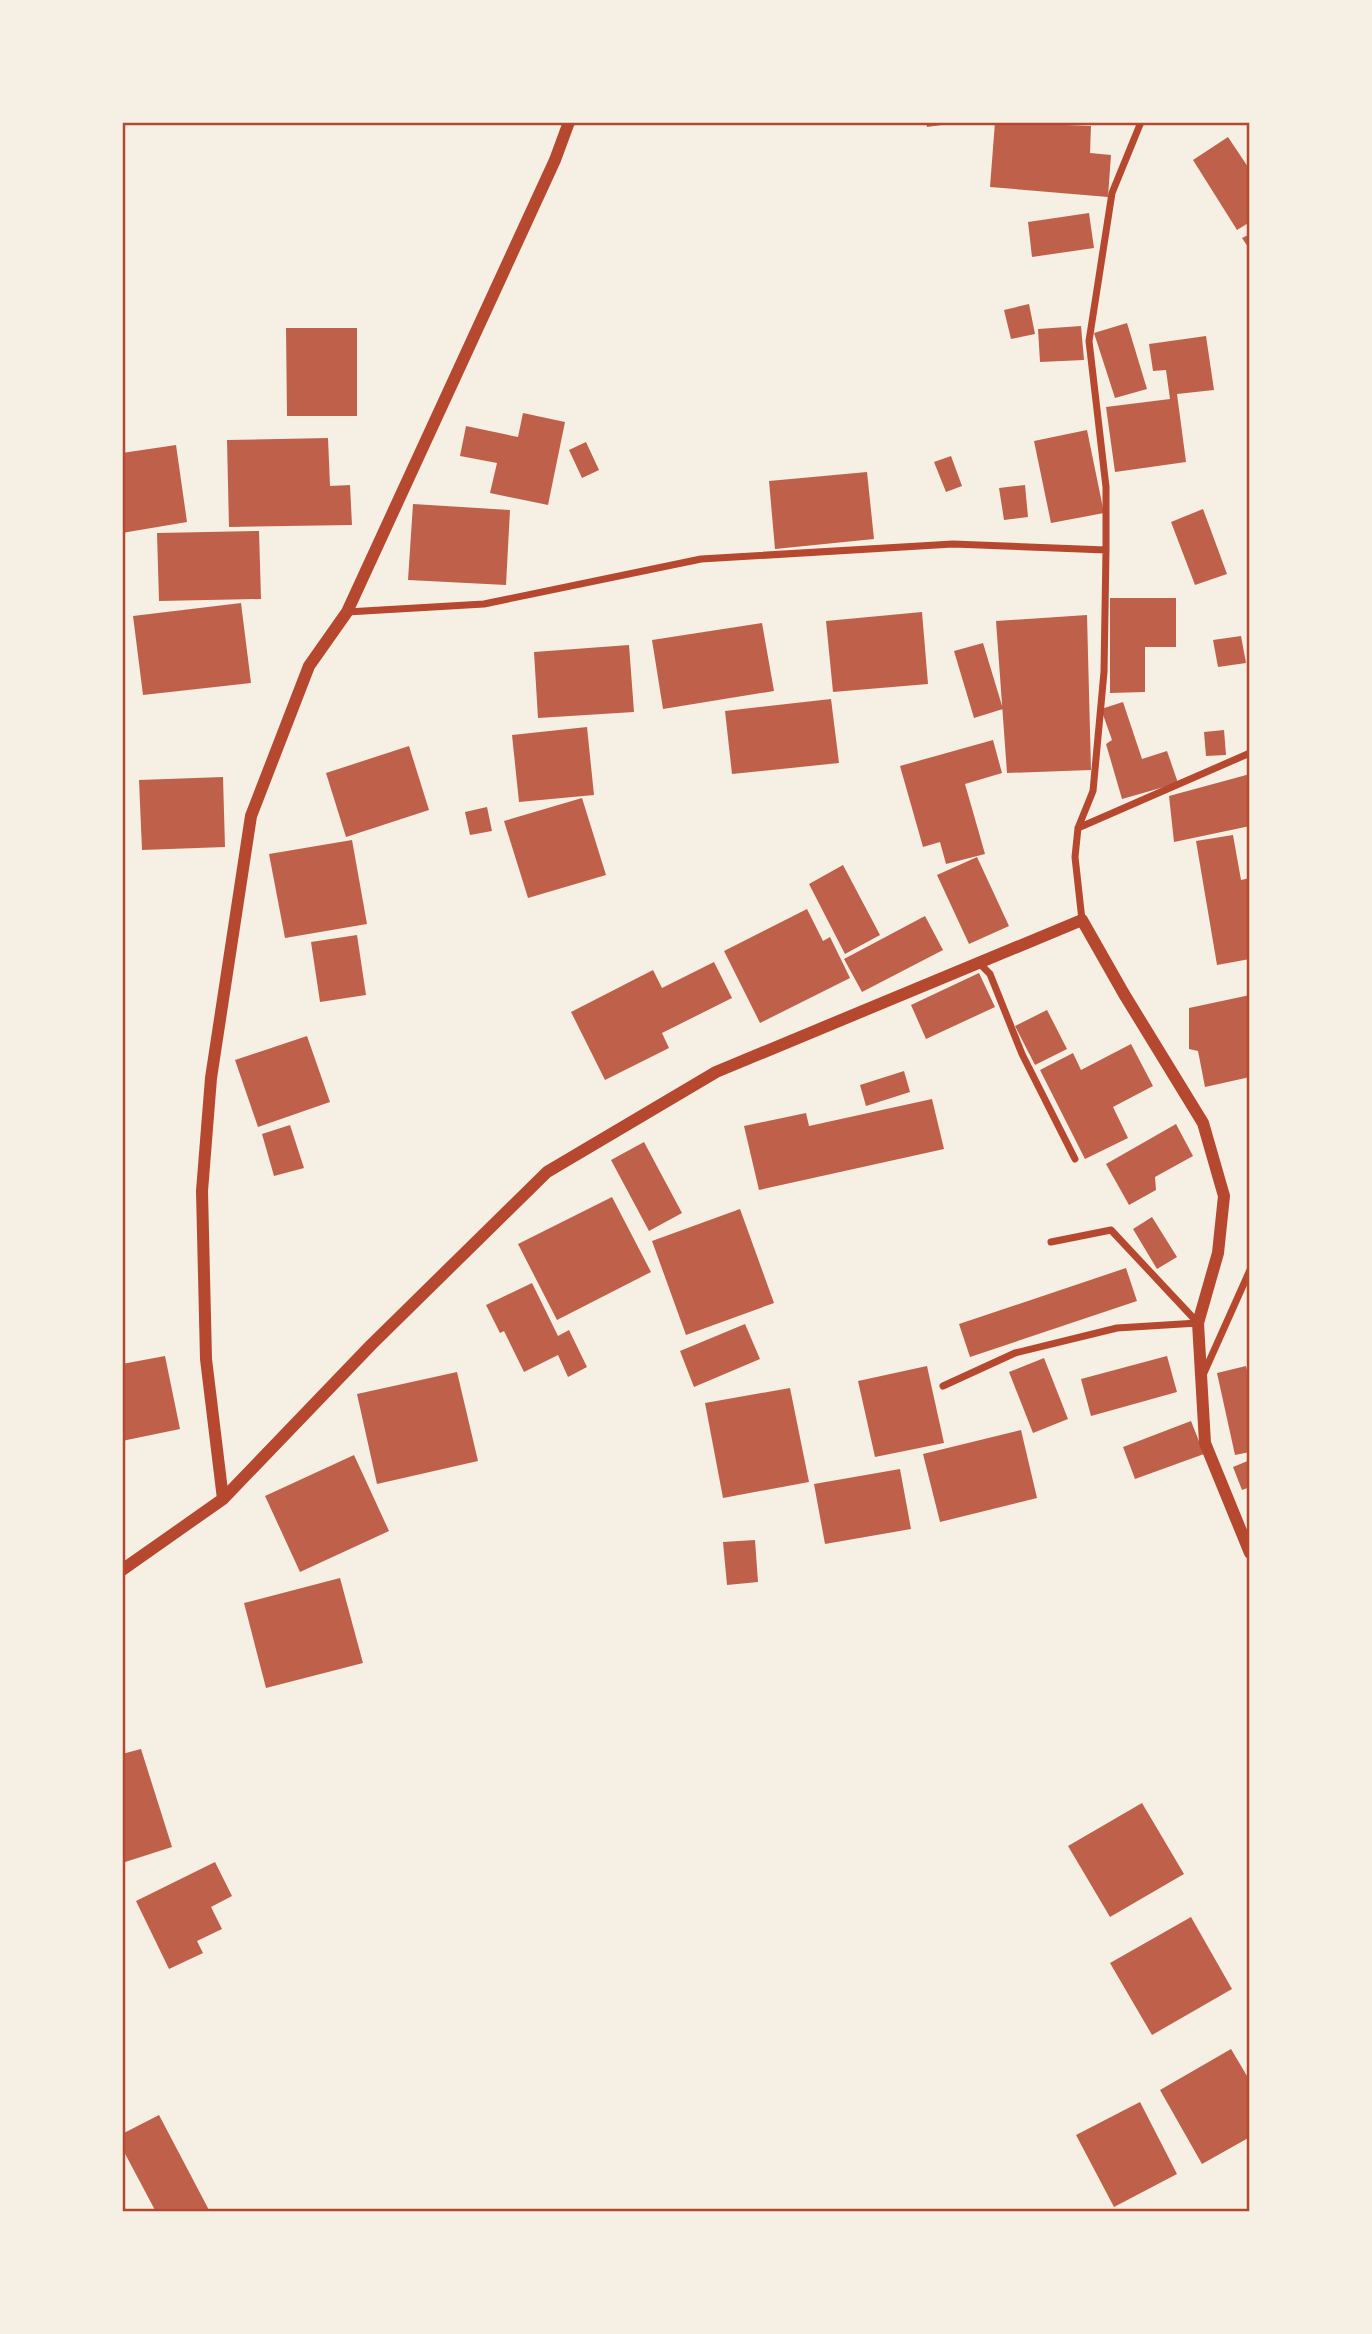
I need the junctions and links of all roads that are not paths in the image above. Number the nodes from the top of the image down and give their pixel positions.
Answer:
1 (569, 122) edge
2 (1141, 122) edge
3 (1106, 550) junction
4 (347, 612) junction
5 (1250, 753) edge
6 (1078, 828) junction
7 (1082, 920) junction
8 (979, 963) junction
9 (1075, 1160) dead end
10 (1051, 1242) dead end
11 (1250, 1270) edge
12 (1198, 1323) junction
13 (1201, 1380) junction
14 (943, 1386) dead end
15 (223, 1499) junction
16 (1250, 1553) edge
17 (122, 1570) edge

1 - 4 street
2 - 3 street
3 - 4 street
3 - 6 street
4 - 15 street
5 - 6 street
6 - 7 street
7 - 8 street
7 - 12 street
8 - 9 street
8 - 15 street
10 - 12 street
11 - 13 street
12 - 13 street
12 - 14 street
13 - 16 street
15 - 17 street

